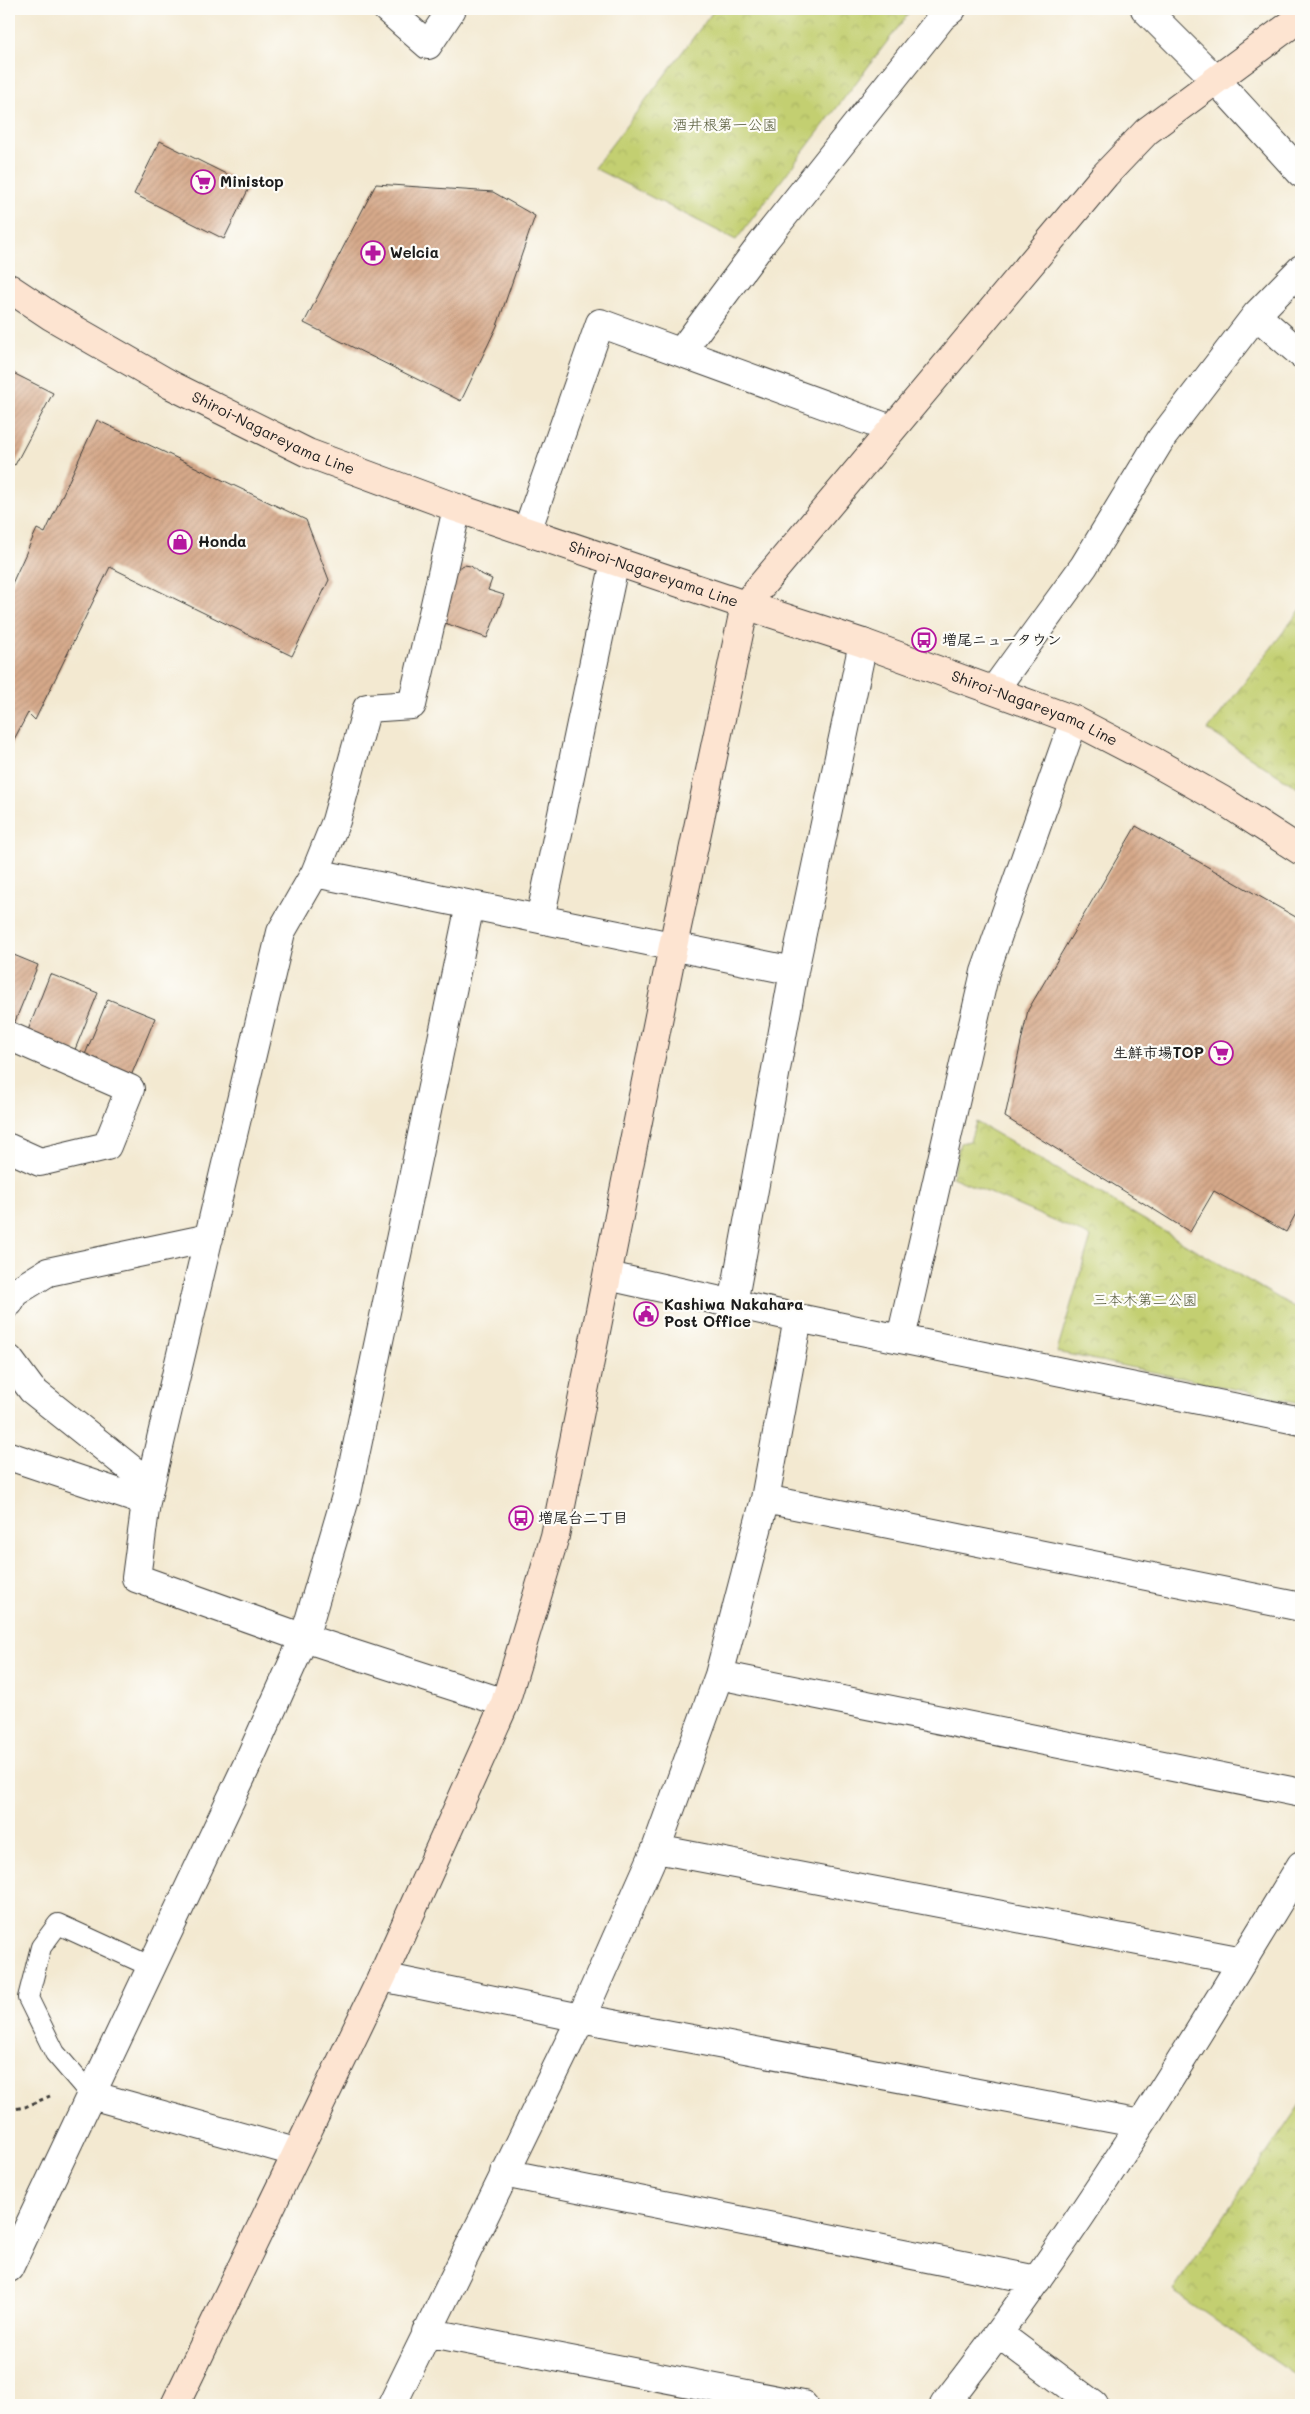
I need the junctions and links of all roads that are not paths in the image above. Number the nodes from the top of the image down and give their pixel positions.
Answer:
1 (387, 9) edge
2 (452, 9) edge
3 (952, 9) edge
4 (1145, 9) edge
5 (1301, 17) edge
6 (1214, 79) junction
7 (1301, 173) edge
8 (1301, 269) edge
9 (9, 288) edge
10 (1256, 315) junction
11 (681, 352) junction
12 (1301, 354) edge
13 (891, 429) junction
14 (457, 508) junction
15 (527, 531) junction
16 (615, 561) junction
17 (745, 605) junction
18 (863, 643) junction
19 (994, 690) junction
20 (1074, 720) junction
21 (1301, 852) edge
22 (315, 873) junction
23 (470, 904) junction
24 (540, 919) junction
25 (673, 946) junction
26 (794, 972) junction
27 (9, 1036) edge
28 (9, 1148) edge
29 (209, 1238) junction
30 (608, 1276) junction
31 (9, 1303) edge
32 (733, 1304) junction
33 (798, 1318) junction
34 (901, 1338) junction
35 (9, 1360) edge
36 (1301, 1421) edge
37 (9, 1456) edge
38 (148, 1493) junction
39 (765, 1499) junction
40 (1301, 1607) edge
41 (304, 1638) junction
42 (719, 1675) junction
43 (505, 1703) junction
44 (1301, 1793) edge
45 (656, 1849) junction
46 (1301, 1865) edge
47 (1243, 1961) junction
48 (152, 1967) junction
49 (382, 1976) junction
50 (581, 2018) junction
51 (85, 2088) junction
52 (1141, 2124) junction
53 (295, 2152) junction
54 (504, 2173) junction
55 (9, 2268) edge
56 (1037, 2280) junction
57 (426, 2332) junction
58 (999, 2334) junction
59 (729, 2399) edge
60 (175, 2405) edge
61 (392, 2405) edge
62 (803, 2405) edge
63 (944, 2405) edge
64 (1094, 2405) edge

1 - 2 street
3 - 11 street
4 - 6 street
5 - 6 street
6 - 7 street
6 - 13 street
8 - 10 street
9 - 14 street, Shiroi-Nagareyama Line
10 - 12 street
10 - 19 street
11 - 13 street
11 - 15 street
13 - 17 street
14 - 15 street, Shiroi-Nagareyama Line
14 - 22 street
15 - 16 street, Shiroi-Nagareyama Line
16 - 17 street, Shiroi-Nagareyama Line
16 - 24 street
17 - 18 street, Shiroi-Nagareyama Line
17 - 25 street
18 - 19 street, Shiroi-Nagareyama Line
18 - 26 street
19 - 20 street, Shiroi-Nagareyama Line
20 - 21 street, Shiroi-Nagareyama Line
20 - 34 street
22 - 23 street
22 - 29 street
23 - 24 street
23 - 41 street
24 - 25 street
25 - 26 street
25 - 30 street
26 - 32 street
27 - 28 street
29 - 31 street
29 - 38 street
30 - 32 street
30 - 43 street
32 - 33 street
33 - 34 street
33 - 39 street
34 - 36 street
35 - 38 street
37 - 38 street
38 - 41 street
39 - 40 street
39 - 42 street
41 - 43 street
41 - 48 street
42 - 44 street
42 - 45 street
43 - 49 street
45 - 47 street
45 - 50 street
46 - 47 street
47 - 52 street
48 - 51 street
48 - 51 lane
49 - 50 street
49 - 53 street
50 - 52 street
50 - 54 street
51 - 53 street
51 - 55 street
52 - 56 street
53 - 60 street
54 - 56 street
54 - 57 street
56 - 58 street
57 - 59 street
57 - 61 street
58 - 63 street
58 - 64 street
59 - 62 street

